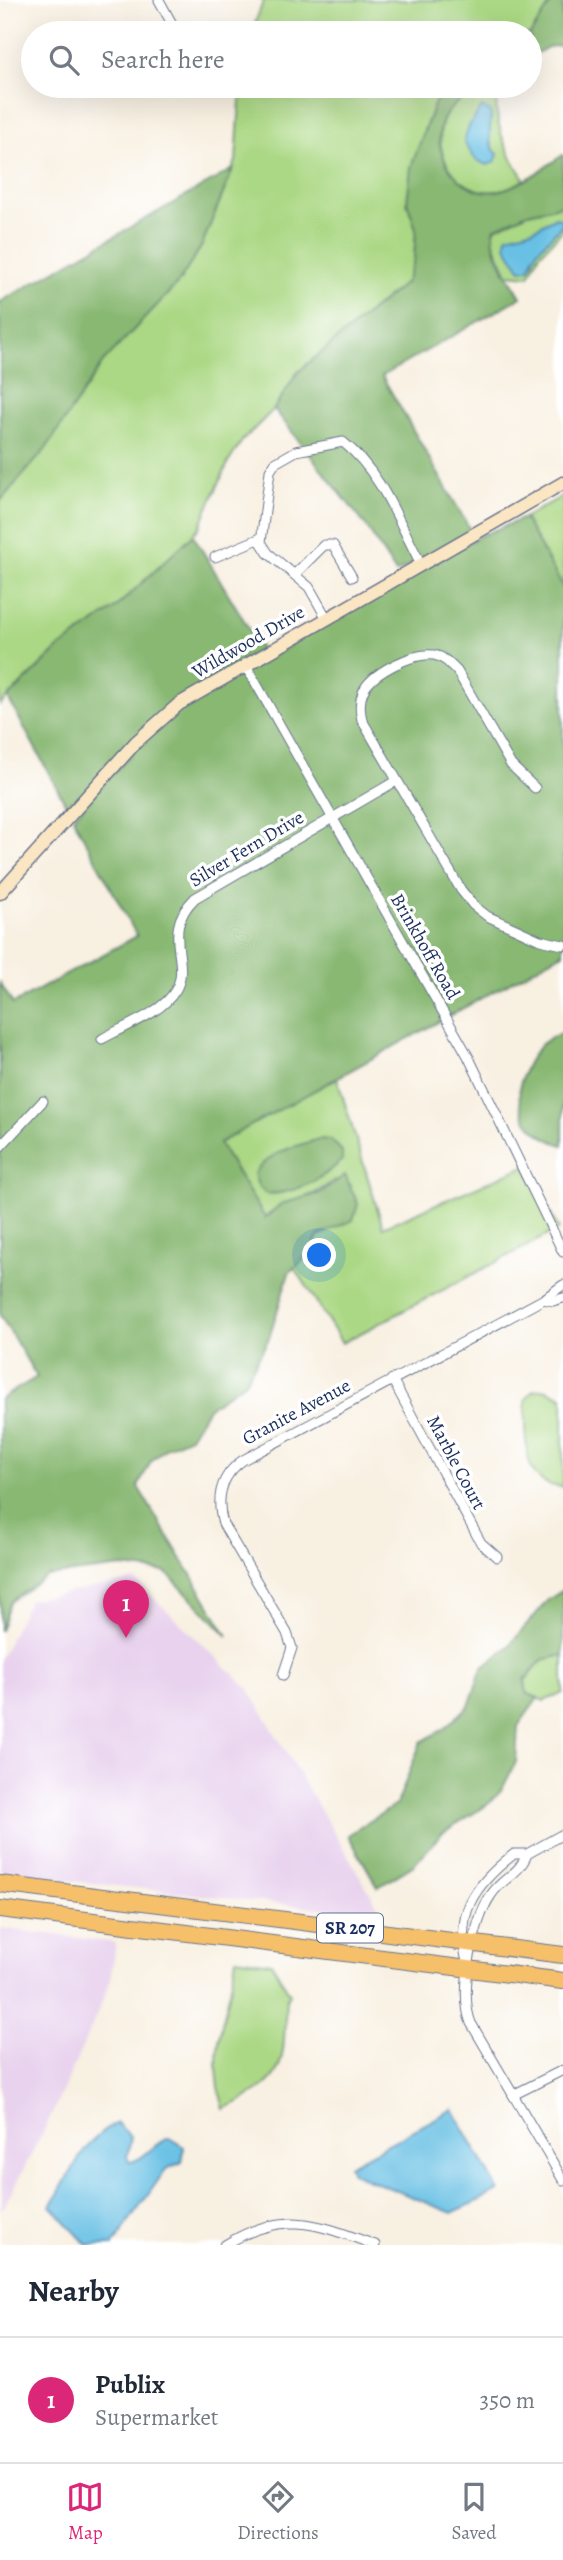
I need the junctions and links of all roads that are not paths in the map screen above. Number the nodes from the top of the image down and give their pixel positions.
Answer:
1 (159, 0) edge
2 (170, 21) edge
3 (563, 483) edge
4 (261, 538) junction
5 (215, 557) dead end
6 (421, 564) junction
7 (295, 574) junction
8 (352, 577) dead end
9 (326, 617) junction
10 (245, 664) junction
11 (396, 781) junction
12 (536, 788) dead end
13 (332, 818) junction
14 (0, 893) edge
15 (563, 945) edge
16 (102, 1039) dead end
17 (43, 1101) dead end
18 (2, 1141) edge
19 (563, 1252) edge
20 (563, 1285) edge
21 (563, 1298) edge
22 (544, 1299) junction
23 (392, 1379) junction
24 (496, 1557) dead end
25 (283, 1675) dead end
26 (563, 1834) edge
27 (527, 1854) junction
28 (0, 1884) edge
29 (46, 1890) junction
30 (0, 1909) edge
31 (41, 1915) junction
32 (468, 1943) junction
33 (563, 1955) edge
34 (469, 1968) junction
35 (563, 1980) edge
36 (563, 2070) edge
37 (513, 2095) junction
38 (563, 2180) edge
39 (225, 2245) edge
40 (375, 2245) edge

1 - 2 street
3 - 6 street, Wildwood Drive
4 - 5 street
4 - 6 street
4 - 7 street
6 - 9 street, Wildwood Drive
7 - 8 street
7 - 9 street
9 - 10 street, Wildwood Drive
10 - 13 street, Brinkhoff Road
10 - 14 street, Wildwood Drive
11 - 12 street
11 - 13 street
11 - 15 street
13 - 16 street, Silver Fern Drive
13 - 19 street, Brinkhoff Road
17 - 18 street
20 - 22 street, Granite Avenue
21 - 22 street, Granite Avenue
22 - 23 street, Granite Avenue
23 - 24 street, Marble Court
23 - 25 street, Granite Avenue
26 - 27 street
27 - 32 street
27 - 32 street
28 - 29 highway, SR 207
29 - 31 street
29 - 32 highway, SR 207
30 - 31 highway, SR 207
31 - 34 highway, SR 207
32 - 33 highway, SR 207
32 - 34 street
34 - 35 highway, SR 207
34 - 37 street
36 - 37 street
37 - 38 street
39 - 40 street

